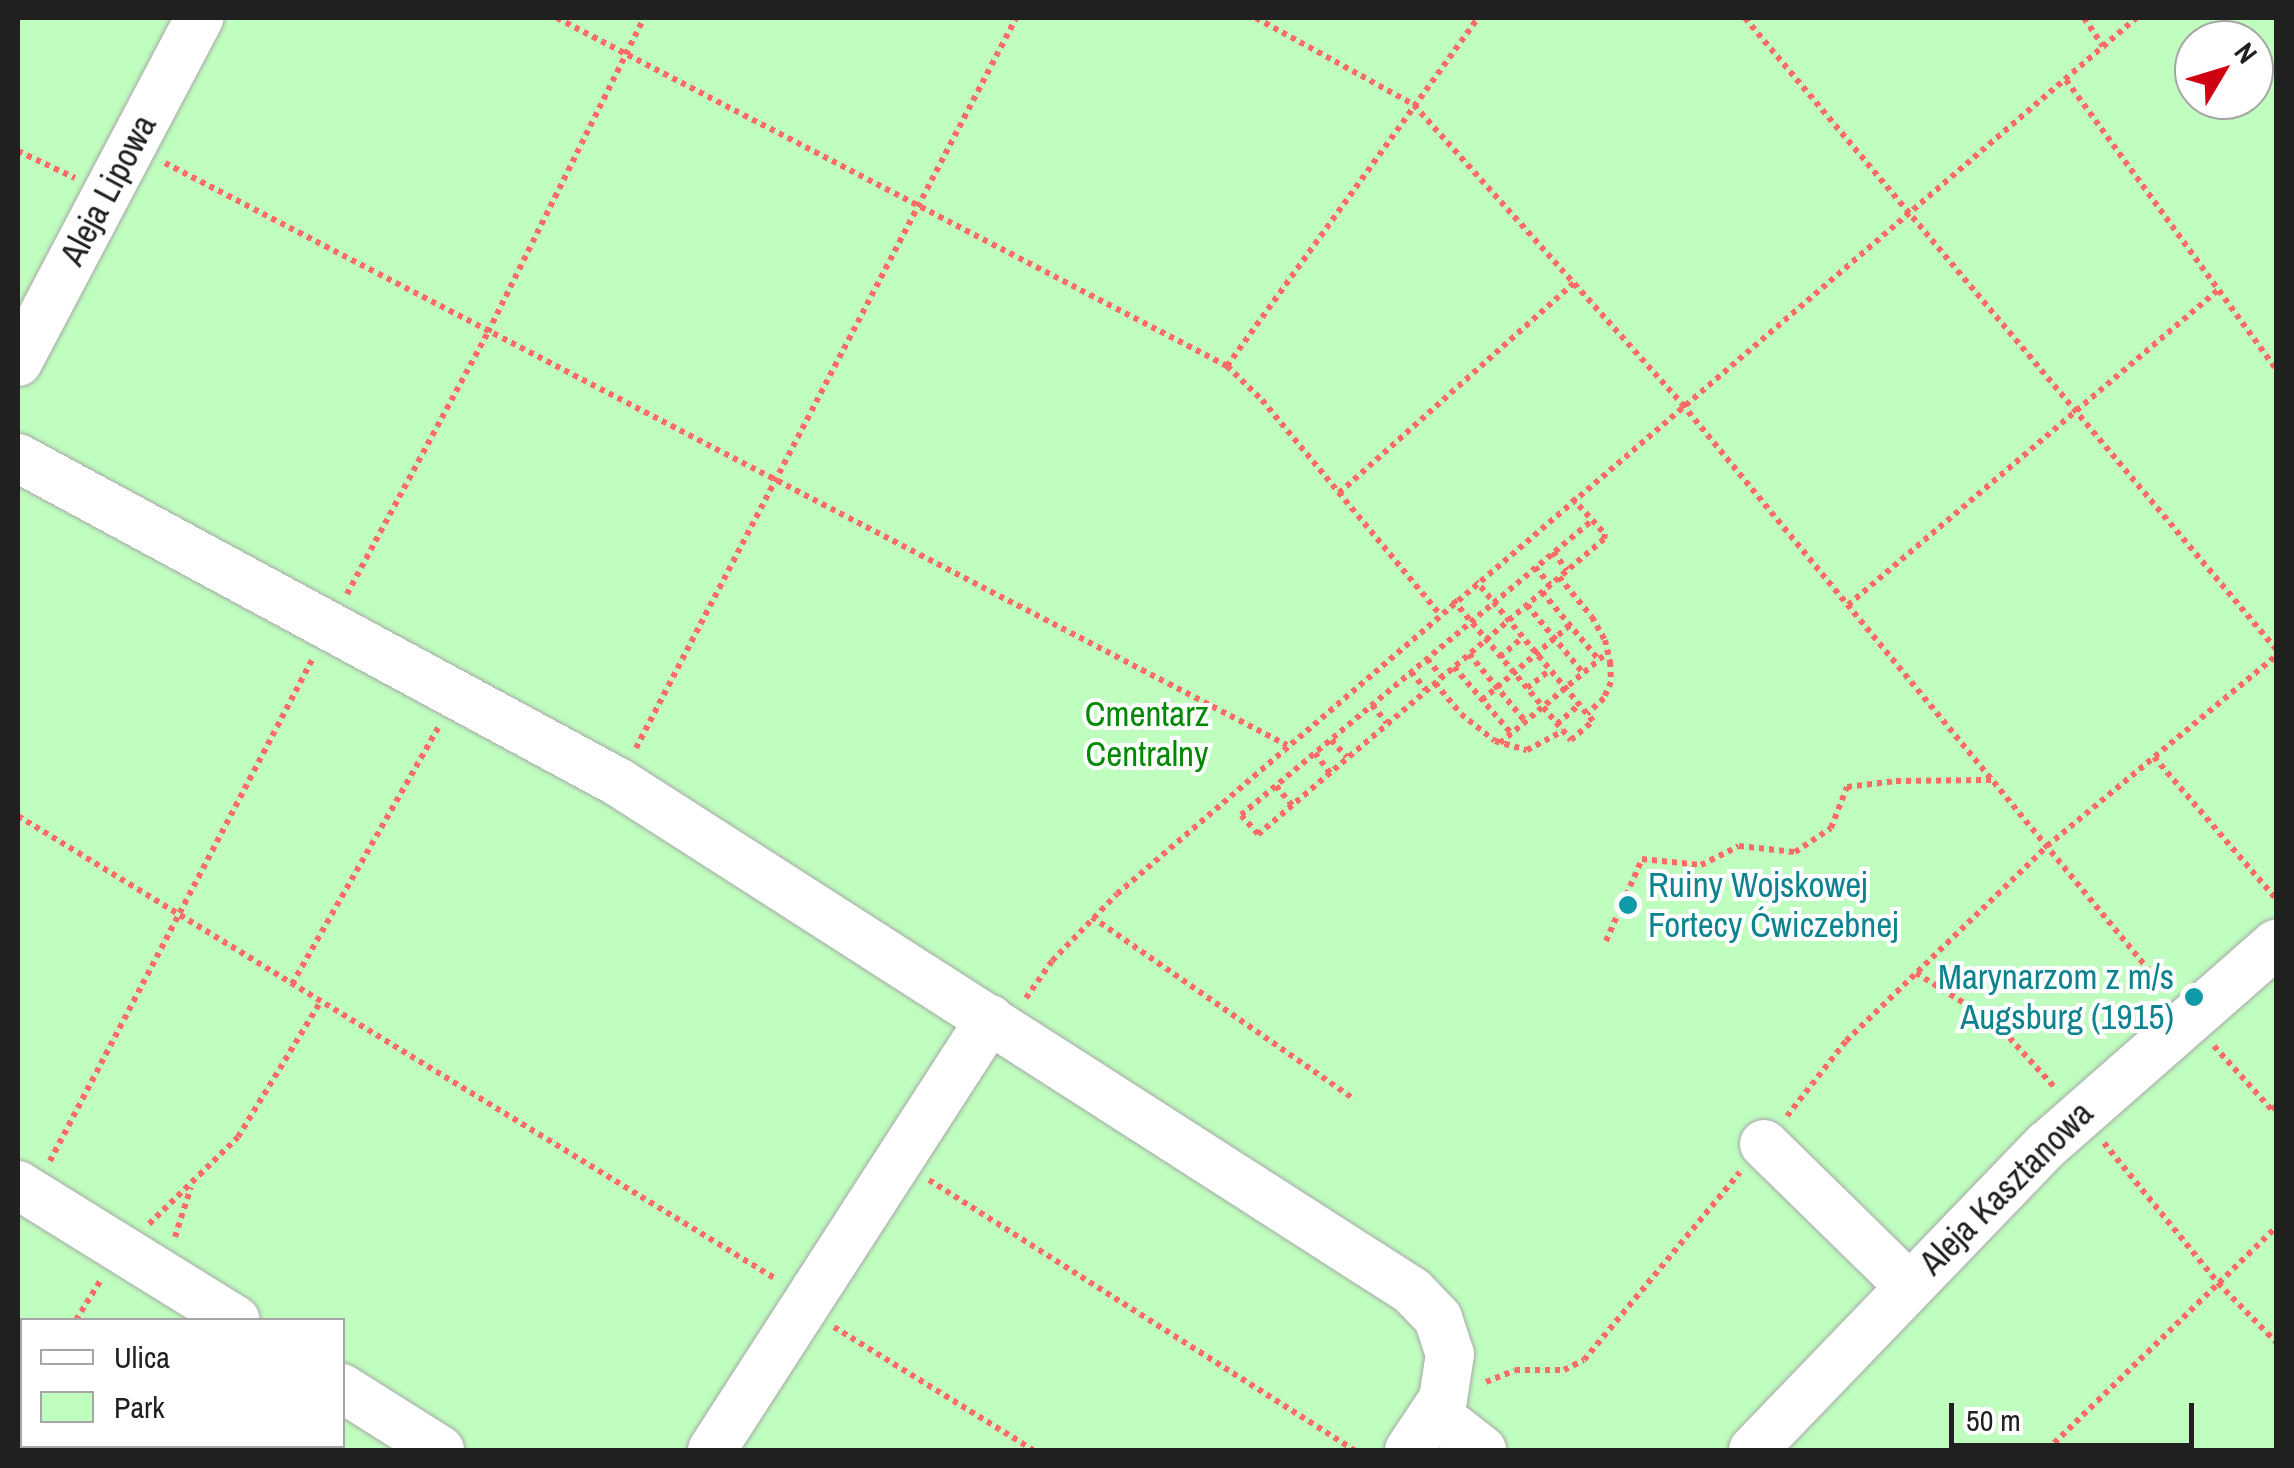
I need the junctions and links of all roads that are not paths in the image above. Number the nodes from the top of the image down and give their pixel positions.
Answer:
1 (199, 18) edge
2 (18, 362) edge
3 (18, 458) edge
4 (2276, 944) edge
5 (999, 1024) junction
6 (1764, 1144) road end
7 (18, 1185) edge
8 (1908, 1285) junction
9 (233, 1318) edge
10 (345, 1390) edge
11 (1428, 1423) edge
12 (440, 1450) edge
13 (712, 1450) edge
14 (1482, 1450) edge
15 (1753, 1450) edge

1 - 2 street, Aleja Lipowa
3 - 5 street
4 - 8 street, Aleja Kasztanowa
5 - 11 street
5 - 13 street
6 - 8 street
7 - 9 street
8 - 15 street, Aleja Kasztanowa
10 - 12 street
11 - 14 street

